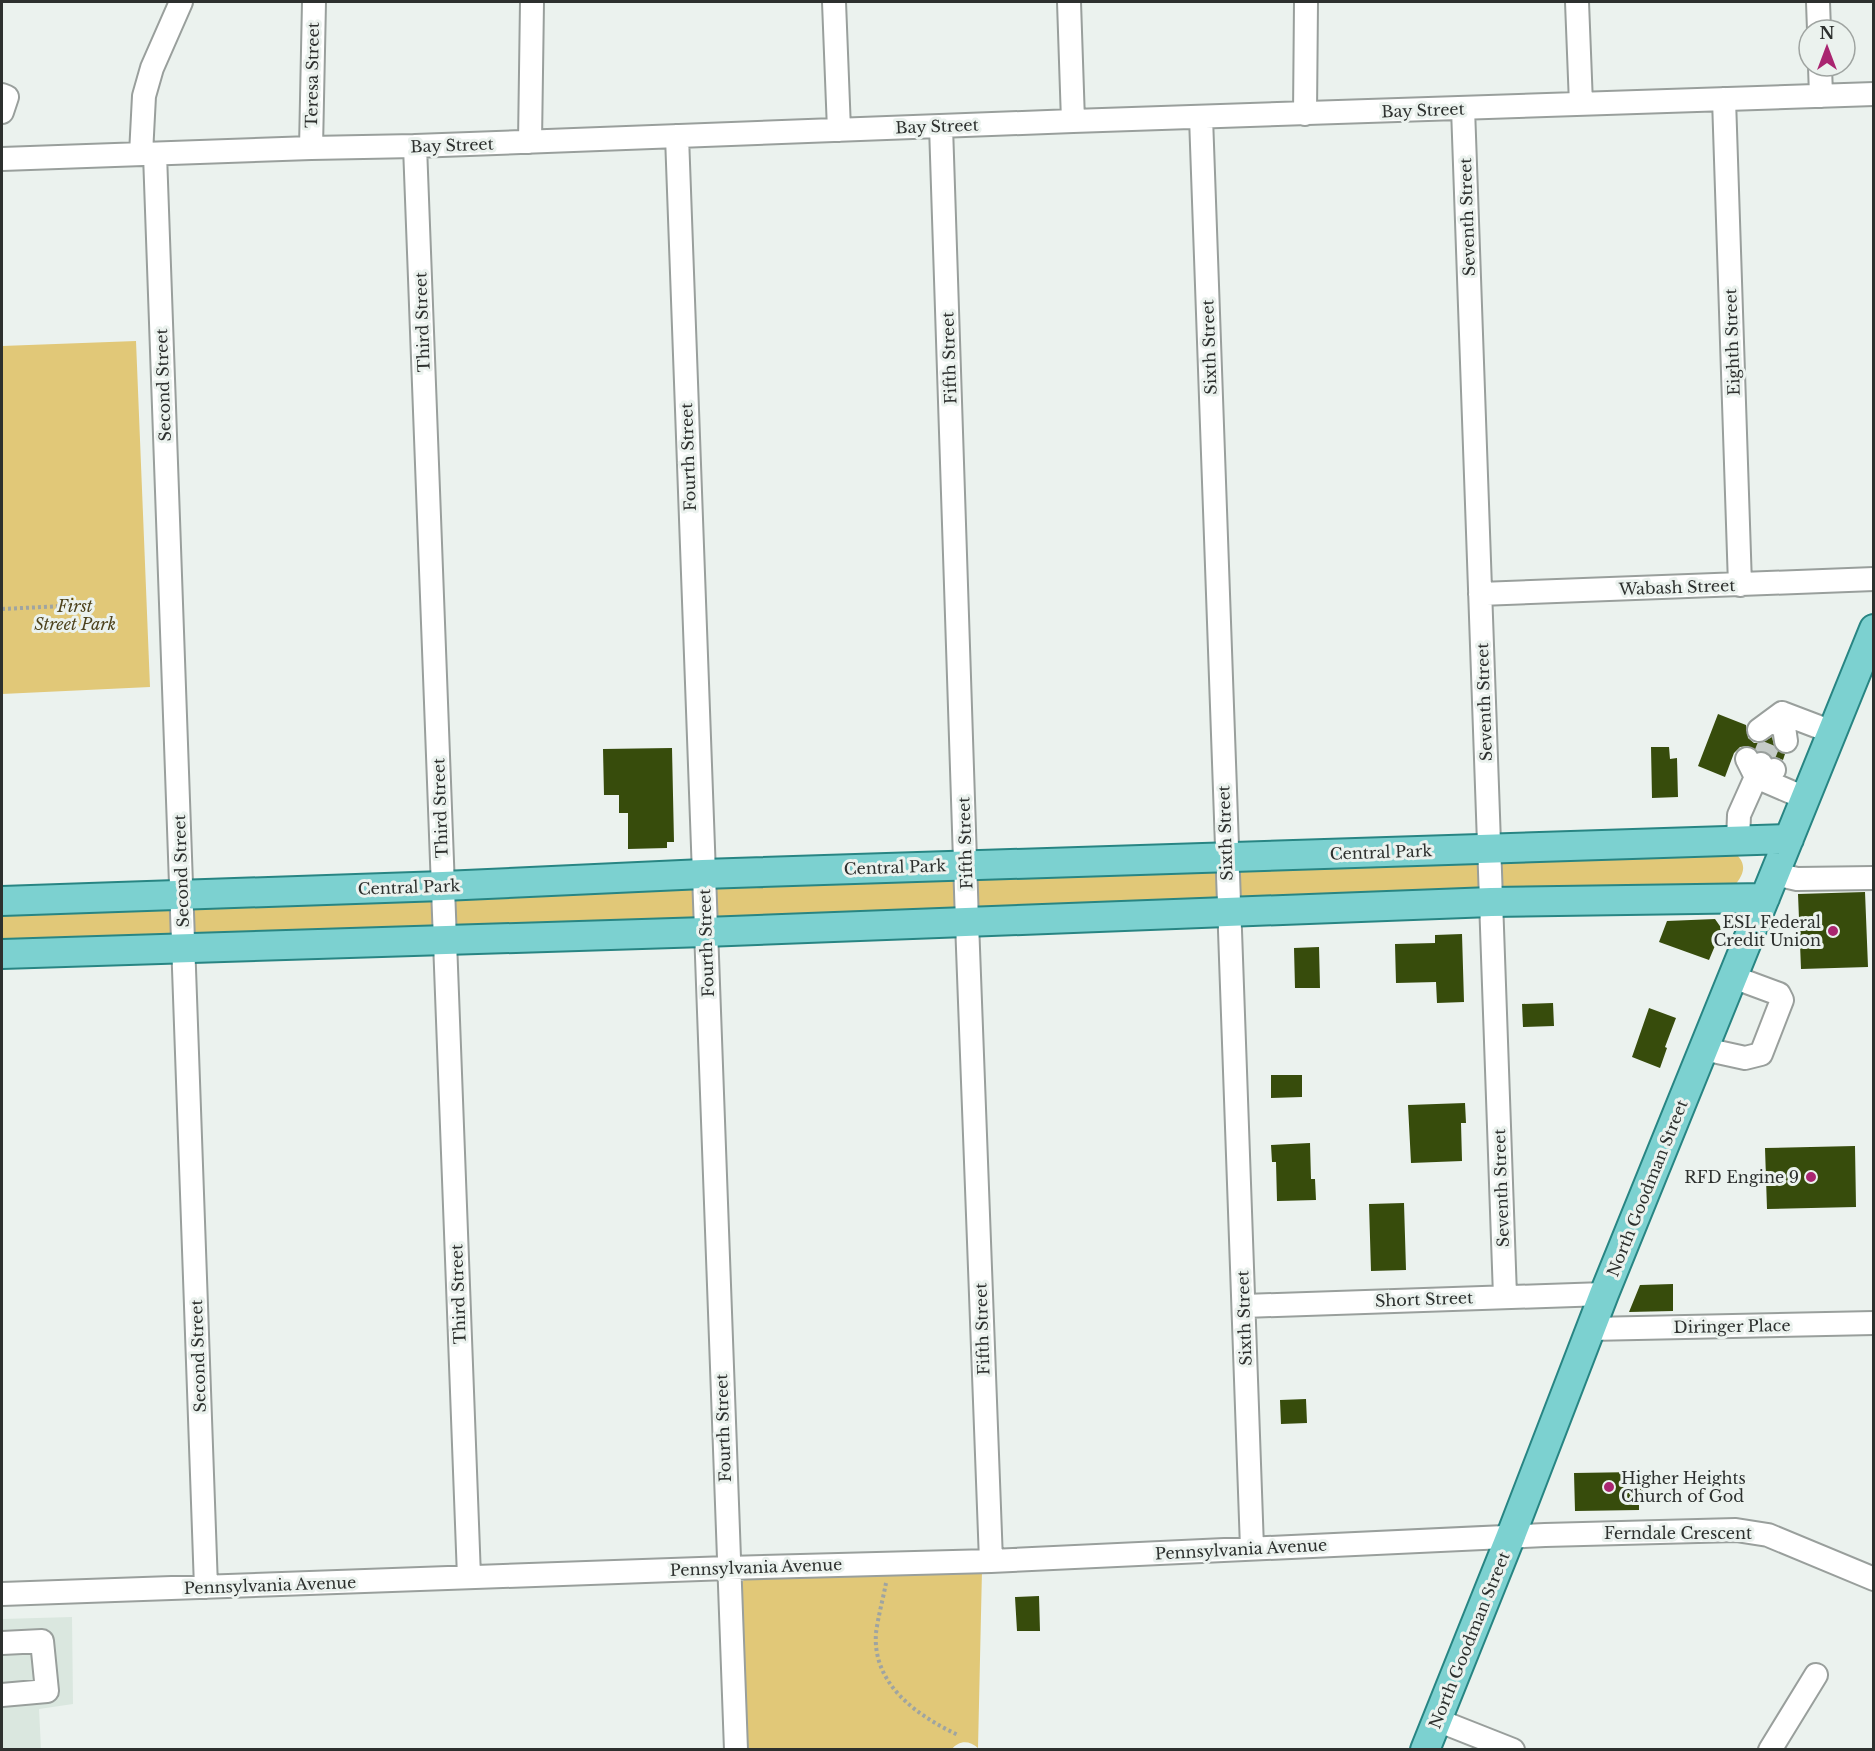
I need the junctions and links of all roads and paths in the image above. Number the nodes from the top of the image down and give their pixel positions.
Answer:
1 (181, 2) edge
2 (314, 2) edge
3 (532, 2) edge
4 (834, 2) edge
5 (1069, 2) edge
6 (1306, 2) edge
7 (1577, 2) edge
8 (1818, 2) edge
9 (1819, 18) edge
10 (1820, 78) edge
11 (1874, 94) edge
12 (2, 95) edge
13 (1821, 96) junction
14 (1724, 99) junction
15 (1581, 105) junction
16 (1463, 108) junction
17 (2, 112) edge
18 (1305, 114) junction
19 (1201, 117) junction
20 (1073, 121) junction
21 (941, 126) junction
22 (839, 130) junction
23 (677, 136) junction
24 (530, 142) junction
25 (415, 147) junction
26 (310, 148) junction
27 (148, 154) junction
28 (2, 159) edge
29 (1874, 579) edge
30 (1740, 585) junction
31 (1480, 594) junction
32 (63, 606) dead end
33 (55, 607) junction
34 (2, 609) edge
35 (55, 615) dead end
36 (1874, 629) edge
37 (1868, 659) edge
38 (1832, 732) junction
39 (1772, 735) tunnel mouth
40 (1805, 798) junction
41 (1789, 839) junction
42 (1738, 840) junction
43 (1489, 848) junction
44 (1226, 858) junction
45 (965, 865) junction
46 (704, 874) junction
47 (1874, 878) edge
48 (443, 886) junction
49 (1770, 886) junction
50 (182, 896) junction
51 (2, 901) edge
52 (1491, 902) junction
53 (1228, 911) junction
54 (967, 922) junction
55 (705, 932) junction
56 (444, 941) junction
57 (183, 949) junction
58 (2, 954) edge
59 (1733, 977) junction
60 (1704, 1048) junction
61 (1604, 1294) junction
62 (1505, 1296) junction
63 (1244, 1306) junction
64 (1874, 1323) edge
65 (1590, 1329) junction
66 (1510, 1538) junction
67 (1252, 1548) junction
68 (991, 1560) junction
69 (728, 1568) junction
70 (469, 1577) junction
71 (1874, 1579) edge
72 (886, 1582) dead end
73 (206, 1587) junction
74 (2, 1594) edge
75 (2, 1643) edge
76 (1816, 1675) dead end
77 (2, 1695) edge
78 (1437, 1720) junction
79 (958, 1735) dead end
80 (736, 1749) edge
81 (1425, 1749) edge
82 (1513, 1749) edge
83 (1770, 1749) edge

1 - 27 street, Second Street
2 - 26 street, Teresa Street
3 - 24 street
4 - 22 street
5 - 20 street
6 - 18 street
7 - 15 street
8 - 9 street
10 - 13 street
11 - 13 street, Bay Street
12 - 17 street
13 - 14 street, Bay Street
14 - 15 street, Bay Street
14 - 30 street, Eighth Street
15 - 16 street, Bay Street
16 - 18 street, Bay Street
16 - 31 street, Seventh Street
18 - 19 street, Bay Street
19 - 20 street, Bay Street
19 - 44 street, Sixth Street
20 - 21 street, Bay Street
21 - 22 street, Bay Street
21 - 45 street, Fifth Street
22 - 23 street, Bay Street
23 - 24 street, Bay Street
23 - 46 street, Fourth Street
24 - 25 street, Bay Street
25 - 26 street, Bay Street
25 - 48 street, Third Street
26 - 27 street, Bay Street
27 - 28 street, Bay Street
27 - 50 street, Second Street
29 - 30 street, Wabash Street
30 - 31 street, Wabash Street
31 - 43 street, Seventh Street
32 - 33 path
33 - 34 path
33 - 35 path
36 - 37 main road, North Goodman Street
37 - 38 main road, North Goodman Street
38 - 39 street
38 - 40 main road, North Goodman Street
40 - 41 main road, North Goodman Street
40 - 42 street
41 - 42 main road, Central Park
41 - 49 main road, North Goodman Street
42 - 43 main road, Central Park
43 - 44 main road, Central Park
43 - 52 street, Seventh Street
44 - 45 main road, Central Park
44 - 53 street, Sixth Street
45 - 46 main road, Central Park
45 - 54 street, Fifth Street
46 - 48 main road, Central Park
46 - 55 street, Fourth Street
47 - 49 street
48 - 50 main road, Central Park
48 - 56 street, Third Street
49 - 52 main road
49 - 59 main road, North Goodman Street
50 - 51 main road, Central Park
50 - 57 street, Second Street
52 - 53 main road
52 - 62 street, Seventh Street
53 - 54 main road
53 - 63 street, Sixth Street
54 - 55 main road
54 - 68 street, Fifth Street
55 - 56 main road
55 - 69 street, Fourth Street
56 - 57 main road
56 - 70 street, Third Street
57 - 58 main road
57 - 73 street, Second Street
59 - 60 main road, North Goodman Street
59 - 60 street
60 - 61 main road, North Goodman Street
61 - 62 street, Short Street
61 - 65 main road, North Goodman Street
62 - 63 street, Short Street
63 - 67 street, Sixth Street
64 - 65 street, Diringer Place
65 - 66 main road, North Goodman Street
66 - 67 street, Pennsylvania Avenue
66 - 71 street, Ferndale Crescent
66 - 78 main road, North Goodman Street
67 - 68 street, Pennsylvania Avenue
68 - 69 street, Pennsylvania Avenue
69 - 70 street, Pennsylvania Avenue
69 - 80 street, Fourth Street
70 - 73 street, Pennsylvania Avenue
72 - 79 path
73 - 74 street, Pennsylvania Avenue
75 - 77 street
76 - 83 street
78 - 81 main road, North Goodman Street
78 - 82 street

